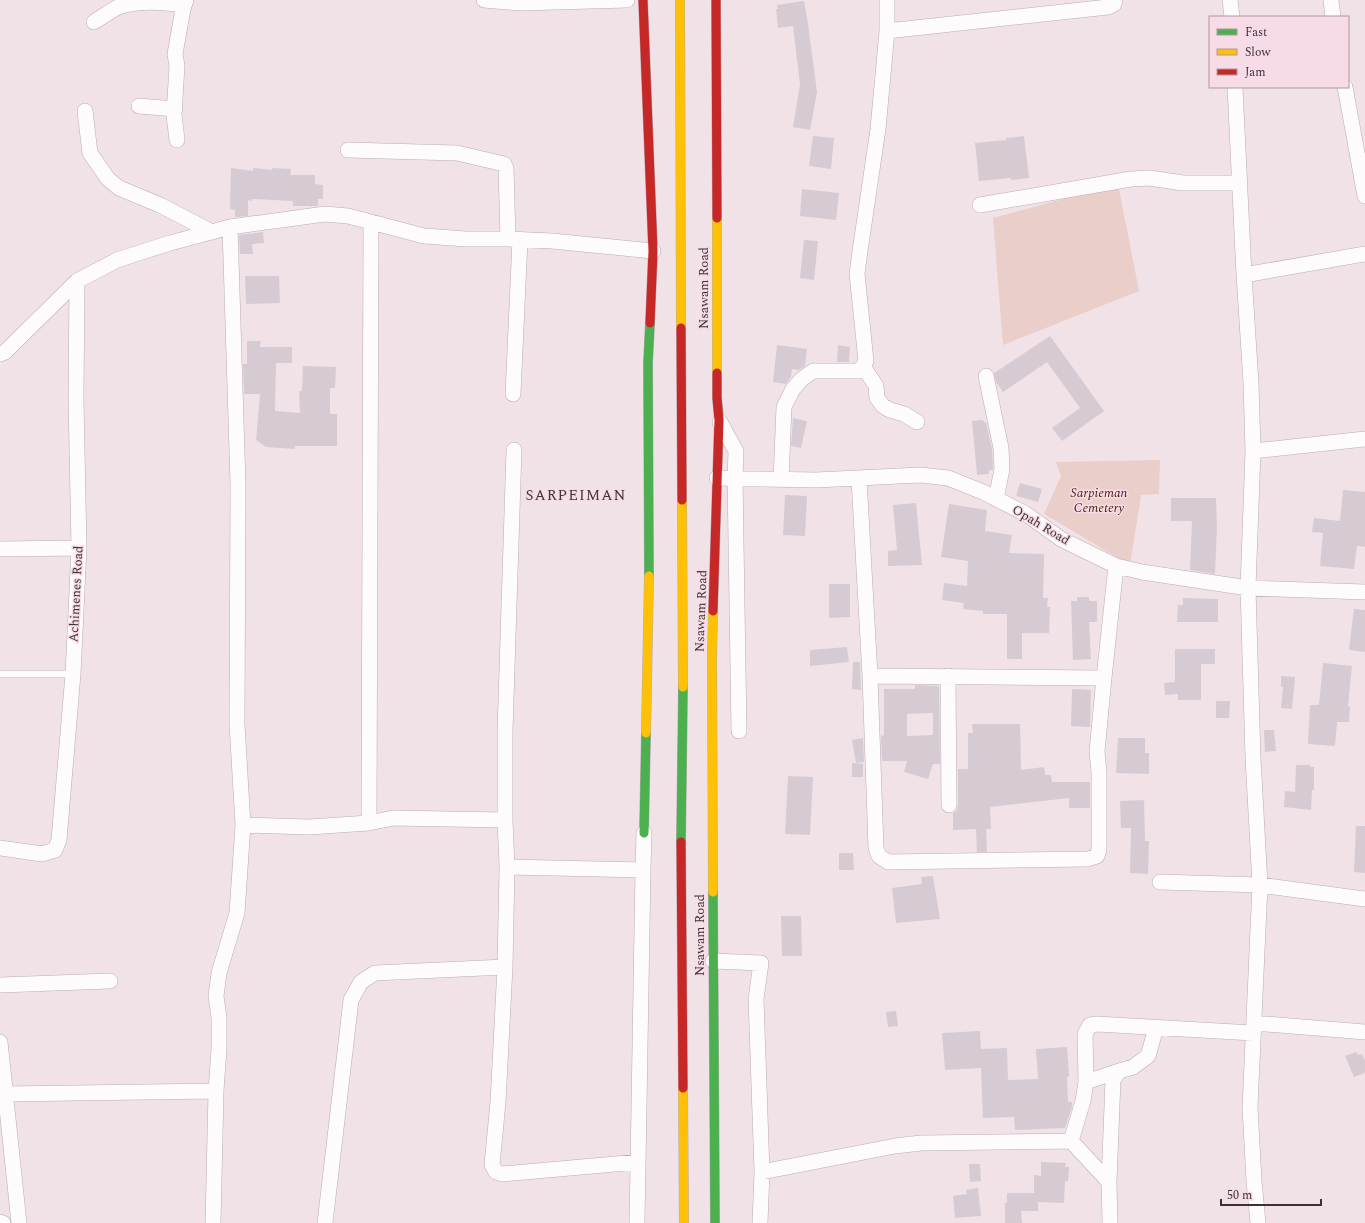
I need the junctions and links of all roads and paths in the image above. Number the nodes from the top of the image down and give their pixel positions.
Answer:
1 (484, 0) edge
2 (616, 0) edge
3 (627, 0) edge
4 (643, 0) edge
5 (680, 0) edge
6 (716, 0) edge
7 (887, 0) edge
8 (1115, 0) edge
9 (1230, 0) edge
10 (1331, 0) edge
11 (521, 2) edge
12 (185, 3) edge
13 (1232, 16) edge
14 (1333, 16) edge
15 (94, 22) dead end
16 (887, 31) junction
17 (1235, 88) edge
18 (1345, 88) edge
19 (139, 106) dead end
20 (175, 109) junction
21 (85, 111) dead end
22 (177, 140) dead end
23 (348, 150) dead end
24 (1240, 183) junction
25 (1365, 196) edge
26 (980, 205) dead end
27 (371, 222) junction
28 (230, 227) junction
29 (212, 232) junction
30 (514, 239) junction
31 (652, 251) junction
32 (1365, 254) edge
33 (1244, 274) junction
34 (78, 281) junction
35 (0, 354) edge
36 (863, 366) junction
37 (986, 376) dead end
38 (513, 394) dead end
39 (719, 420) junction
40 (917, 422) dead end
41 (1365, 439) edge
42 (514, 450) dead end
43 (1253, 451) junction
44 (717, 478) junction
45 (735, 478) junction
46 (781, 479) junction
47 (859, 479) junction
48 (996, 499) junction
49 (79, 548) junction
50 (0, 549) edge
51 (1116, 566) junction
52 (1248, 588) junction
53 (1365, 592) edge
54 (0, 674) edge
55 (73, 674) junction
56 (870, 676) junction
57 (948, 676) junction
58 (1104, 678) junction
59 (739, 731) dead end
60 (949, 805) dead end
61 (504, 820) junction
62 (369, 823) junction
63 (243, 825) junction
64 (644, 833) joint
65 (0, 848) edge
66 (507, 867) junction
67 (643, 870) junction
68 (1160, 882) dead end
69 (1260, 885) junction
70 (1365, 899) edge
71 (713, 961) junction
72 (505, 968) junction
73 (110, 981) dead end
74 (0, 985) edge
75 (1156, 1028) junction
76 (1253, 1028) junction
77 (1365, 1032) edge
78 (0, 1042) edge
79 (1119, 1071) junction
80 (1086, 1082) junction
81 (216, 1090) junction
82 (5, 1094) junction
83 (1071, 1141) junction
84 (638, 1162) junction
85 (762, 1172) junction
86 (1109, 1182) junction
87 (0, 1222) edge
88 (3, 1223) edge
89 (19, 1223) edge
90 (213, 1223) edge
91 (325, 1223) edge
92 (637, 1223) edge
93 (684, 1223) edge
94 (715, 1223) edge
95 (760, 1223) edge
96 (1110, 1223) edge
97 (1258, 1223) edge

1 - 11 street
2 - 3 street
2 - 11 street
4 - 31 main road
5 - 93 main road, Nsawam Road
6 - 39 main road, Nsawam Road
7 - 16 street
8 - 16 street
9 - 13 street
10 - 14 street
12 - 15 street
12 - 20 street
16 - 36 street
17 - 24 street
18 - 25 street
19 - 20 street
20 - 22 street
21 - 29 street
23 - 30 street
24 - 26 street
24 - 33 street
27 - 28 street
27 - 30 street
27 - 62 street
28 - 29 street
28 - 63 street
29 - 34 street
30 - 31 street
30 - 38 street
31 - 64 main road
32 - 33 street
33 - 43 street
34 - 35 street
34 - 49 street, Achimenes Road
36 - 40 street
36 - 46 street
37 - 48 street
39 - 44 main road, Nsawam Road
39 - 45 street
41 - 43 street
42 - 61 street
43 - 52 street
44 - 45 street, Opah Road
44 - 71 main road, Nsawam Road
45 - 46 street, Opah Road
45 - 59 street
46 - 47 street, Opah Road
47 - 48 street, Opah Road
47 - 56 street
48 - 51 street, Opah Road
49 - 50 street
49 - 55 street, Achimenes Road
51 - 52 street, Opah Road
51 - 58 street
52 - 53 street, Opah Road
52 - 69 street
54 - 55 lane
55 - 65 street, Achimenes Road
56 - 57 street
56 - 58 street
57 - 58 street
57 - 60 street
61 - 62 street
61 - 66 street
62 - 63 street
63 - 81 street
64 - 67 street
66 - 67 street
66 - 72 street
67 - 84 street
68 - 69 street
69 - 70 street
69 - 76 street
71 - 85 street
71 - 94 main road, Nsawam Road
72 - 84 street
72 - 91 street
73 - 74 street
75 - 76 street
75 - 79 street
75 - 80 street
76 - 77 street
76 - 97 street
78 - 82 street
79 - 80 street
79 - 86 street
80 - 83 street
81 - 82 street
81 - 90 street
82 - 89 street
83 - 85 street
83 - 86 street
84 - 92 street
85 - 95 street
86 - 96 street
87 - 88 street

